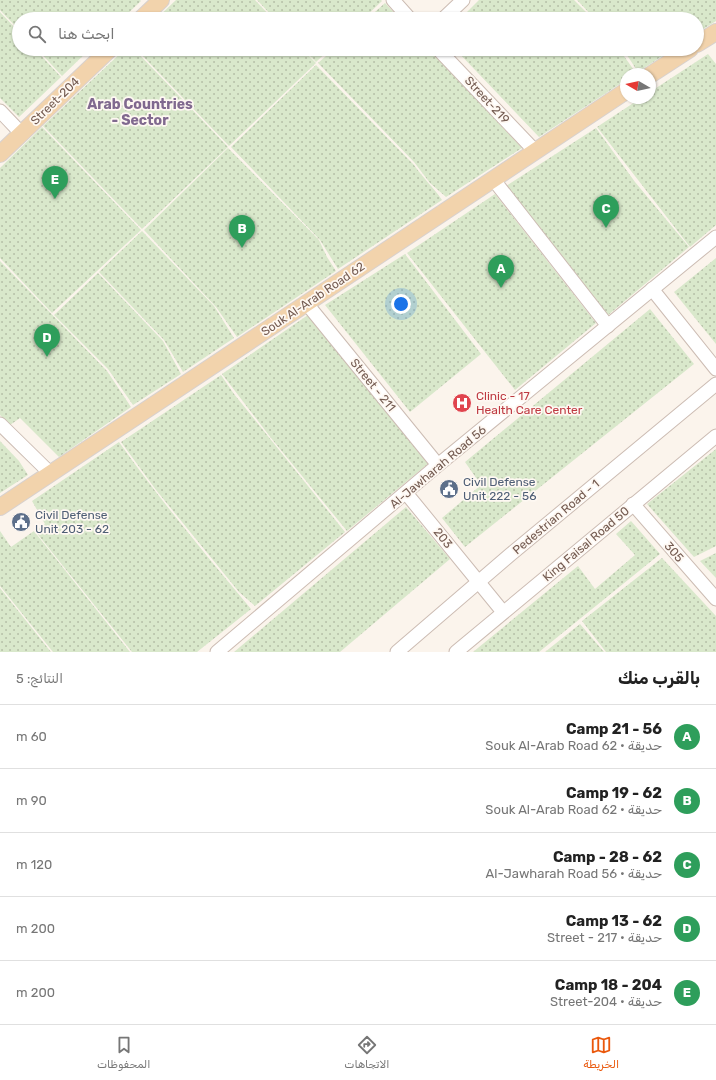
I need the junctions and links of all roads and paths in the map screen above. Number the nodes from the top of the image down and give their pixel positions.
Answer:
1 (161, 0) edge
2 (393, 0) edge
3 (463, 0) edge
4 (148, 12) edge
5 (404, 12) edge
6 (450, 12) edge
7 (716, 32) edge
8 (704, 40) edge
9 (103, 56) edge
10 (445, 56) edge
11 (679, 56) edge
12 (656, 71) edge
13 (620, 95) edge
14 (0, 111) edge
15 (21, 134) junction
16 (535, 151) junction
17 (0, 154) edge
18 (493, 180) junction
19 (716, 236) edge
20 (652, 289) junction
21 (307, 304) junction
22 (608, 326) junction
23 (716, 369) edge
24 (716, 384) edge
25 (0, 424) edge
26 (716, 436) edge
27 (438, 466) junction
28 (50, 473) junction
29 (406, 493) junction
30 (633, 504) junction
31 (0, 507) edge
32 (479, 582) junction
33 (716, 599) edge
34 (503, 612) junction
35 (217, 652) edge
36 (397, 652) edge
37 (456, 652) edge

1 - 4 main road
2 - 5 street
3 - 6 street
7 - 8 main road
9 - 15 main road, Street-204
10 - 16 street, Street-219
11 - 12 main road
13 - 16 main road, Souk Al-Arab Road 62
14 - 15 street
15 - 17 main road, Street-204
16 - 18 main road, Souk Al-Arab Road 62
18 - 21 main road, Souk Al-Arab Road 62
18 - 22 street
19 - 20 street, Al-Jawharah Road 56
20 - 22 street, Al-Jawharah Road 56
20 - 23 street
21 - 27 street, Street - 211
21 - 28 main road, Souk Al-Arab Road 62
22 - 27 street, Al-Jawharah Road 56
24 - 32 street, Pedestrian Road - 1
25 - 28 street
26 - 30 street, King Faisal Road 50
27 - 29 street, Al-Jawharah Road 56
28 - 31 main road, Souk Al-Arab Road 62
29 - 32 street, 203
29 - 35 street, Al-Jawharah Road 56
30 - 33 street, 305
30 - 34 street, King Faisal Road 50
32 - 34 street, 203
32 - 36 street, Pedestrian Road - 1
34 - 37 street, King Faisal Road 50

